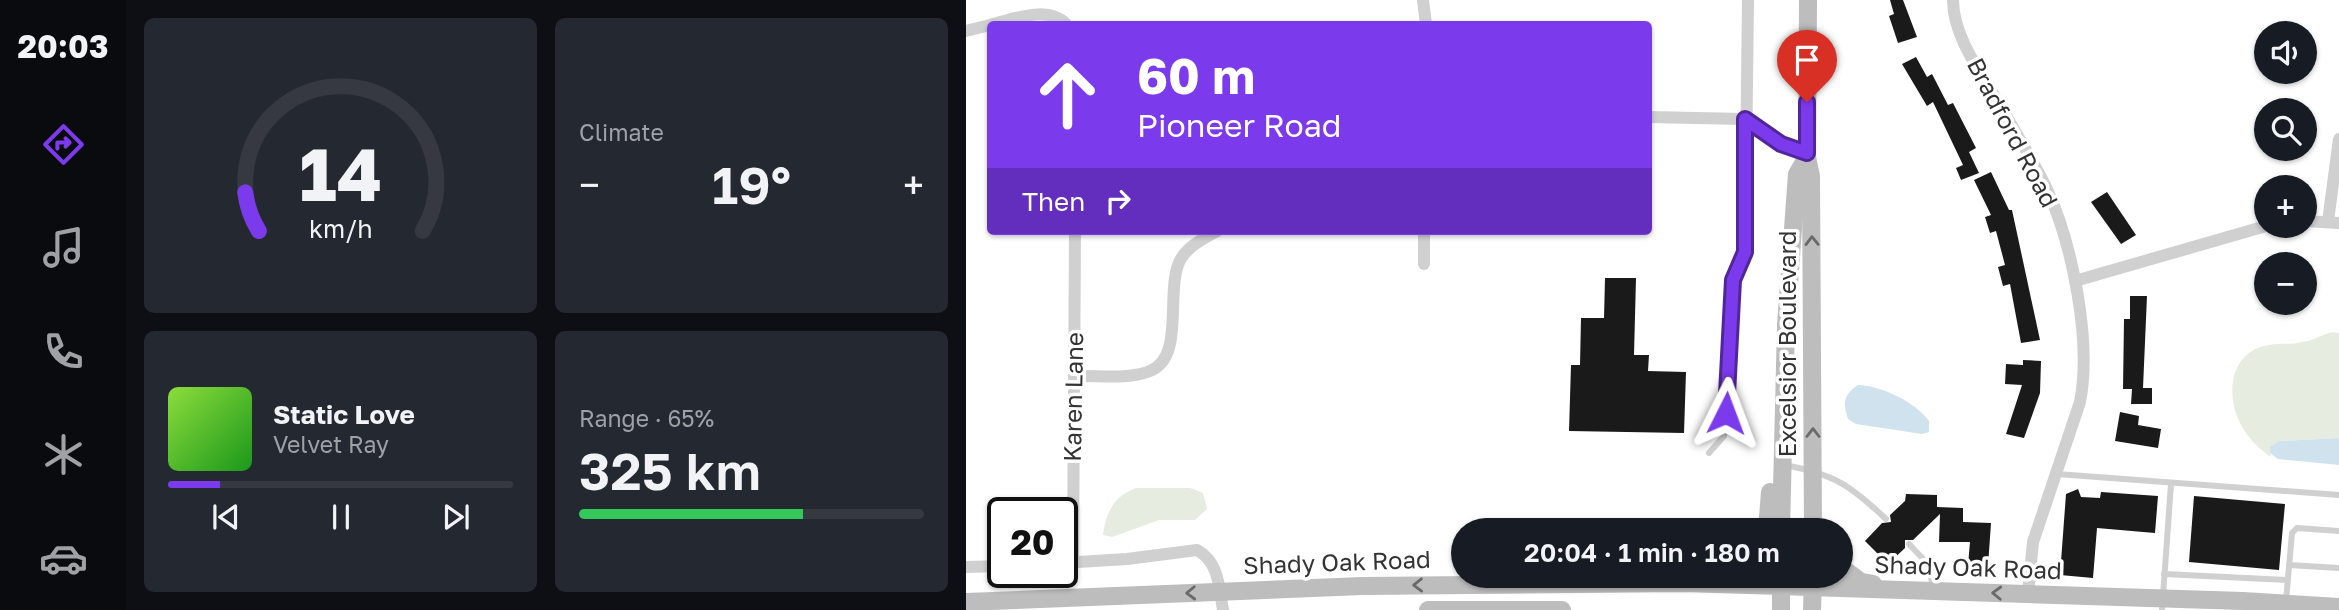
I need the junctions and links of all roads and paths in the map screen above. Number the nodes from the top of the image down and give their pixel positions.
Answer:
1 (1423, 0) edge
2 (1748, 0) edge
3 (1808, 0) edge
4 (1953, 0) edge
5 (1009, 21) edge
6 (1063, 21) edge
7 (1426, 21) edge
8 (987, 26) edge
9 (966, 31) edge
10 (1652, 117) edge
11 (1745, 119) junction
12 (2339, 139) edge
13 (1807, 155) junction
14 (2334, 222) edge
15 (2254, 229) edge
16 (1075, 235) edge
17 (1211, 235) edge
18 (1424, 235) edge
19 (1423, 264) dead end
20 (1733, 280) joint
21 (2075, 281) junction
22 (1786, 325) junction
23 (1074, 376) junction
24 (1709, 453) dead end
25 (1782, 465) junction
26 (1813, 470) junction
27 (2057, 474) junction
28 (2171, 484) junction
29 (2339, 495) edge
30 (1070, 497) edge
31 (1813, 501) junction
32 (1767, 518) edge
33 (1781, 518) edge
34 (1813, 518) edge
35 (1817, 518) edge
36 (1886, 519) dead end
37 (2339, 531) edge
38 (1909, 544) dead end
39 (1078, 562) edge
40 (2289, 565) junction
41 (966, 566) edge
42 (987, 566) edge
43 (2339, 568) edge
44 (2164, 574) junction
45 (1853, 576) edge
46 (2287, 580) junction
47 (1451, 585) edge
48 (1853, 585) edge
49 (1471, 588) edge
50 (1533, 588) edge
51 (1781, 588) edge
52 (1813, 588) edge
53 (1894, 589) junction
54 (1935, 591) junction
55 (1220, 592) junction
56 (2028, 594) junction
57 (966, 602) edge
58 (2081, 603) edge
59 (1089, 604) edge
60 (2162, 605) edge
61 (2286, 607) edge
62 (2339, 607) edge
63 (1532, 609) edge
64 (1223, 610) edge
65 (1428, 610) edge
66 (1471, 610) edge
67 (1562, 610) edge
68 (1781, 610) edge
69 (1812, 610) edge

1 - 7 street
2 - 11 street
3 - 13 main road, Excelsior Boulevard
4 - 21 street, Bradford Road
5 - 6 street
8 - 9 street
10 - 11 street
11 - 13 street
11 - 20 street
12 - 14 street
13 - 22 main road, Excelsior Boulevard
26 -> 13 main road, Excelsior Boulevard
15 - 21 street
16 - 23 street, Karen Lane
17 - 23 street
18 - 19 street
20 - 24 lane
21 - 27 street, Bradford Road
22 - 25 main road, Excelsior Boulevard
22 - 32 main road
23 - 30 street, Karen Lane
25 - 26 lane
25 - 33 main road, Excelsior Boulevard
26 - 31 main road, Excelsior Boulevard
26 - 36 lane
27 - 28 lane
27 - 56 street, Bradford Road
28 - 29 lane
28 - 44 lane
31 - 34 main road, Excelsior Boulevard
31 - 35 main road
37 - 40 lane
38 - 54 lane
39 - 55 street
40 - 43 lane
40 - 46 lane
41 - 42 street
44 - 46 lane
44 - 60 lane
45 - 53 main road
46 - 61 lane
47 -> 55 main road, Shady Oak Road
48 - 53 main road, Shady Oak Road
49 - 66 lane
50 - 63 lane
51 - 68 main road
52 - 69 main road
53 - 54 main road, Shady Oak Road
56 -> 54 main road, Shady Oak Road
55 -> 59 main road, Shady Oak Road
55 - 64 street
56 - 58 main road, Shady Oak Road
57 - 59 main road, Shady Oak Road
58 - 60 main road, Shady Oak Road
60 - 61 main road, Shady Oak Road
61 - 62 main road, Shady Oak Road
63 - 66 main road, Shady Oak Road
63 - 67 main road, Shady Oak Road
65 - 66 main road, Shady Oak Road

